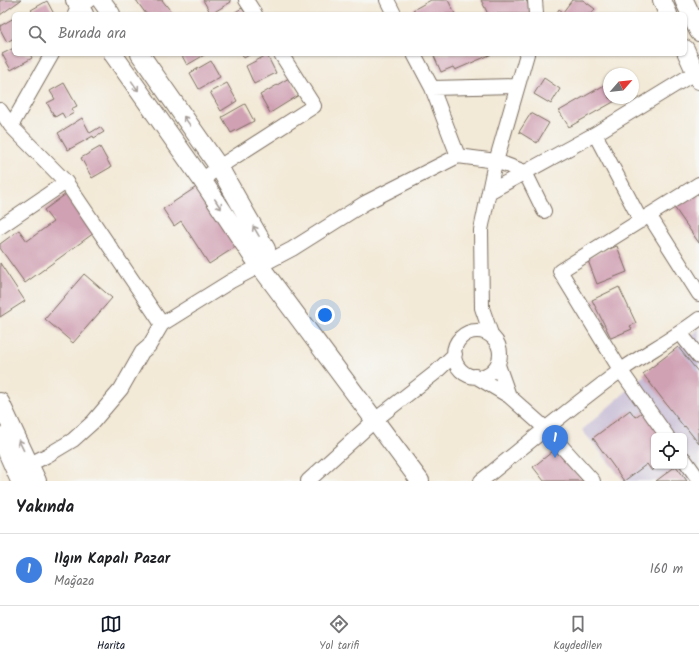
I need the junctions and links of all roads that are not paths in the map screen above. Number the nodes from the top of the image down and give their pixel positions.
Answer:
1 (102, 0) edge
2 (246, 0) edge
3 (387, 0) edge
4 (535, 0) edge
5 (662, 0) edge
6 (684, 0) edge
7 (110, 12) edge
8 (254, 12) edge
9 (393, 12) edge
10 (536, 12) edge
11 (667, 12) edge
12 (699, 32) edge
13 (687, 54) edge
14 (51, 56) edge
15 (114, 56) edge
16 (141, 56) edge
17 (282, 56) edge
18 (415, 56) edge
19 (526, 56) edge
20 (697, 76) edge
21 (517, 86) junction
22 (432, 88) junction
23 (0, 110) edge
24 (11, 126) junction
25 (595, 134) junction
26 (458, 156) junction
27 (496, 161) junction
28 (219, 167) junction
29 (525, 172) junction
30 (202, 180) junction
31 (66, 182) junction
32 (699, 184) edge
33 (489, 192) junction
34 (544, 210) dead end
35 (645, 218) junction
36 (0, 227) edge
37 (260, 266) junction
38 (699, 294) edge
39 (482, 308) junction
40 (699, 319) edge
41 (162, 324) junction
42 (469, 332) junction
43 (680, 333) junction
44 (491, 334) junction
45 (455, 354) junction
46 (699, 356) edge
47 (498, 365) junction
48 (621, 371) junction
49 (436, 373) junction
50 (470, 375) junction
51 (509, 396) junction
52 (0, 402) edge
53 (375, 420) junction
54 (545, 428) junction
55 (665, 433) edge
56 (0, 436) edge
57 (6, 462) edge
58 (687, 463) edge
59 (30, 464) junction
60 (699, 480) edge
61 (20, 481) edge
62 (37, 481) edge
63 (308, 481) edge
64 (420, 481) edge
65 (481, 481) edge
66 (593, 481) edge

1 - 7 main road
2 - 8 street
3 - 9 street
4 - 10 street
5 - 11 main road
6 - 12 main road
13 - 20 main road
14 - 24 street
15 -> 30 main road
28 -> 16 main road
17 - 28 street
18 - 22 street
19 - 21 street
20 - 25 street
21 - 22 street
21 - 27 street
22 - 26 street
23 - 24 street
24 - 31 street
25 - 29 street
25 - 35 street
26 - 27 street
26 - 37 street
27 - 29 street
27 - 33 street
28 - 30 street
37 -> 28 main road
29 - 33 street
29 - 34 street
30 -> 37 main road
31 - 36 street
31 - 41 street
32 - 35 street
33 - 39 street
35 - 38 street
35 - 48 street
37 - 41 street
37 - 53 main road
39 - 42 street
39 - 44 street
40 - 43 street
41 - 59 street
42 - 44 street
42 - 45 street
43 - 46 street
43 - 48 street
44 - 47 street
45 - 49 street
45 - 50 street
47 - 50 street
47 - 51 street
48 - 54 street
48 - 55 street
49 - 50 street
49 - 53 street
50 - 51 street
51 - 54 street
59 -> 52 main road
53 - 63 street
53 - 64 main road
54 - 65 street
54 - 66 street
56 - 57 main road
57 - 61 main road
58 - 60 street
59 - 62 main road

